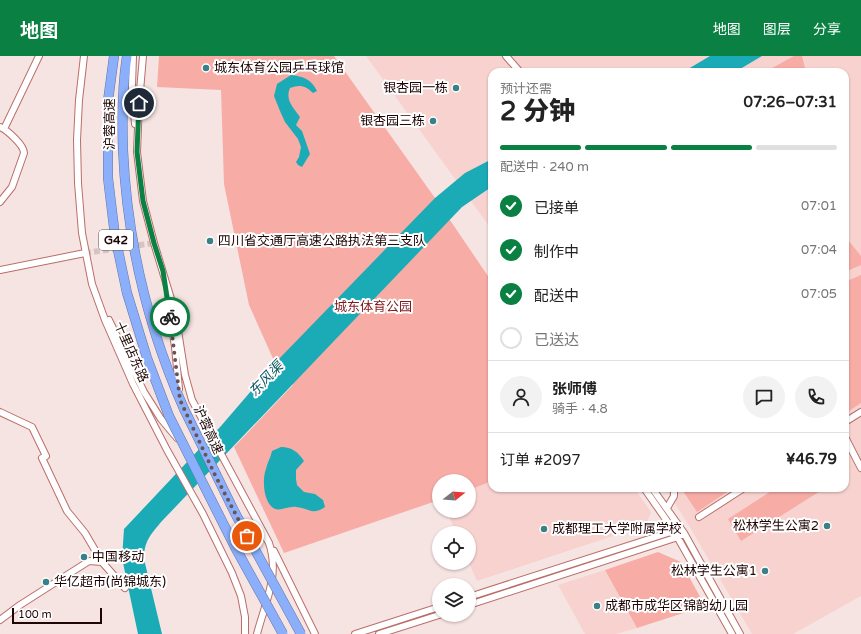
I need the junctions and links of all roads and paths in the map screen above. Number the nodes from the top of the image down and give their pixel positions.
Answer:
1 (39, 56) edge
2 (85, 56) edge
3 (114, 56) edge
4 (127, 56) edge
5 (133, 56) edge
6 (143, 56) edge
7 (506, 56) edge
8 (516, 68) edge
9 (2, 128) edge
10 (137, 152) junction
11 (0, 202) edge
12 (85, 253) junction
13 (0, 270) edge
14 (163, 271) junction
15 (92, 284) junction
16 (180, 400) junction
17 (0, 412) edge
18 (861, 412) edge
19 (165, 417) junction
20 (849, 420) edge
21 (849, 445) edge
22 (861, 468) edge
23 (647, 492) edge
24 (655, 492) edge
25 (674, 492) edge
26 (738, 492) edge
27 (667, 508) junction
28 (700, 517) dead end
29 (677, 529) junction
30 (684, 533) junction
31 (678, 537) junction
32 (269, 542) junction
33 (102, 562) junction
34 (125, 588) dead end
35 (476, 595) edge
36 (476, 603) edge
37 (432, 609) edge
38 (432, 617) edge
39 (0, 620) edge
40 (245, 634) edge
41 (257, 634) edge
42 (283, 634) edge
43 (301, 634) edge
44 (315, 634) edge
45 (355, 634) edge
46 (379, 634) edge
47 (732, 634) edge
48 (740, 634) edge

1 - 9 street
2 - 12 street, 十里店东路
3 - 19 highway, 沪蓉高速 / G42
4 - 16 highway, 沪蓉高速 / G42
5 - 10 street
6 - 10 street
7 - 8 street
9 - 11 street
10 - 14 street
12 - 13 street
12 - 15 street, 十里店东路
14 - 16 street
14 - 32 street
15 - 19 street
15 - 40 street, 十里店东路
16 - 43 highway, 沪蓉高速 / G42, bridge
17 - 33 street
18 - 20 street
19 - 42 highway, 沪蓉高速 / G42, bridge
21 - 22 street
23 - 29 street
24 - 27 street
25 - 27 street
26 - 28 street
27 - 29 street
29 - 30 street
29 - 31 street
29 - 35 street
30 - 31 street
30 - 48 street
31 - 36 street
31 - 47 street
32 - 41 street
32 - 44 street
33 - 34 street
33 - 39 street
37 - 45 street
38 - 46 street

